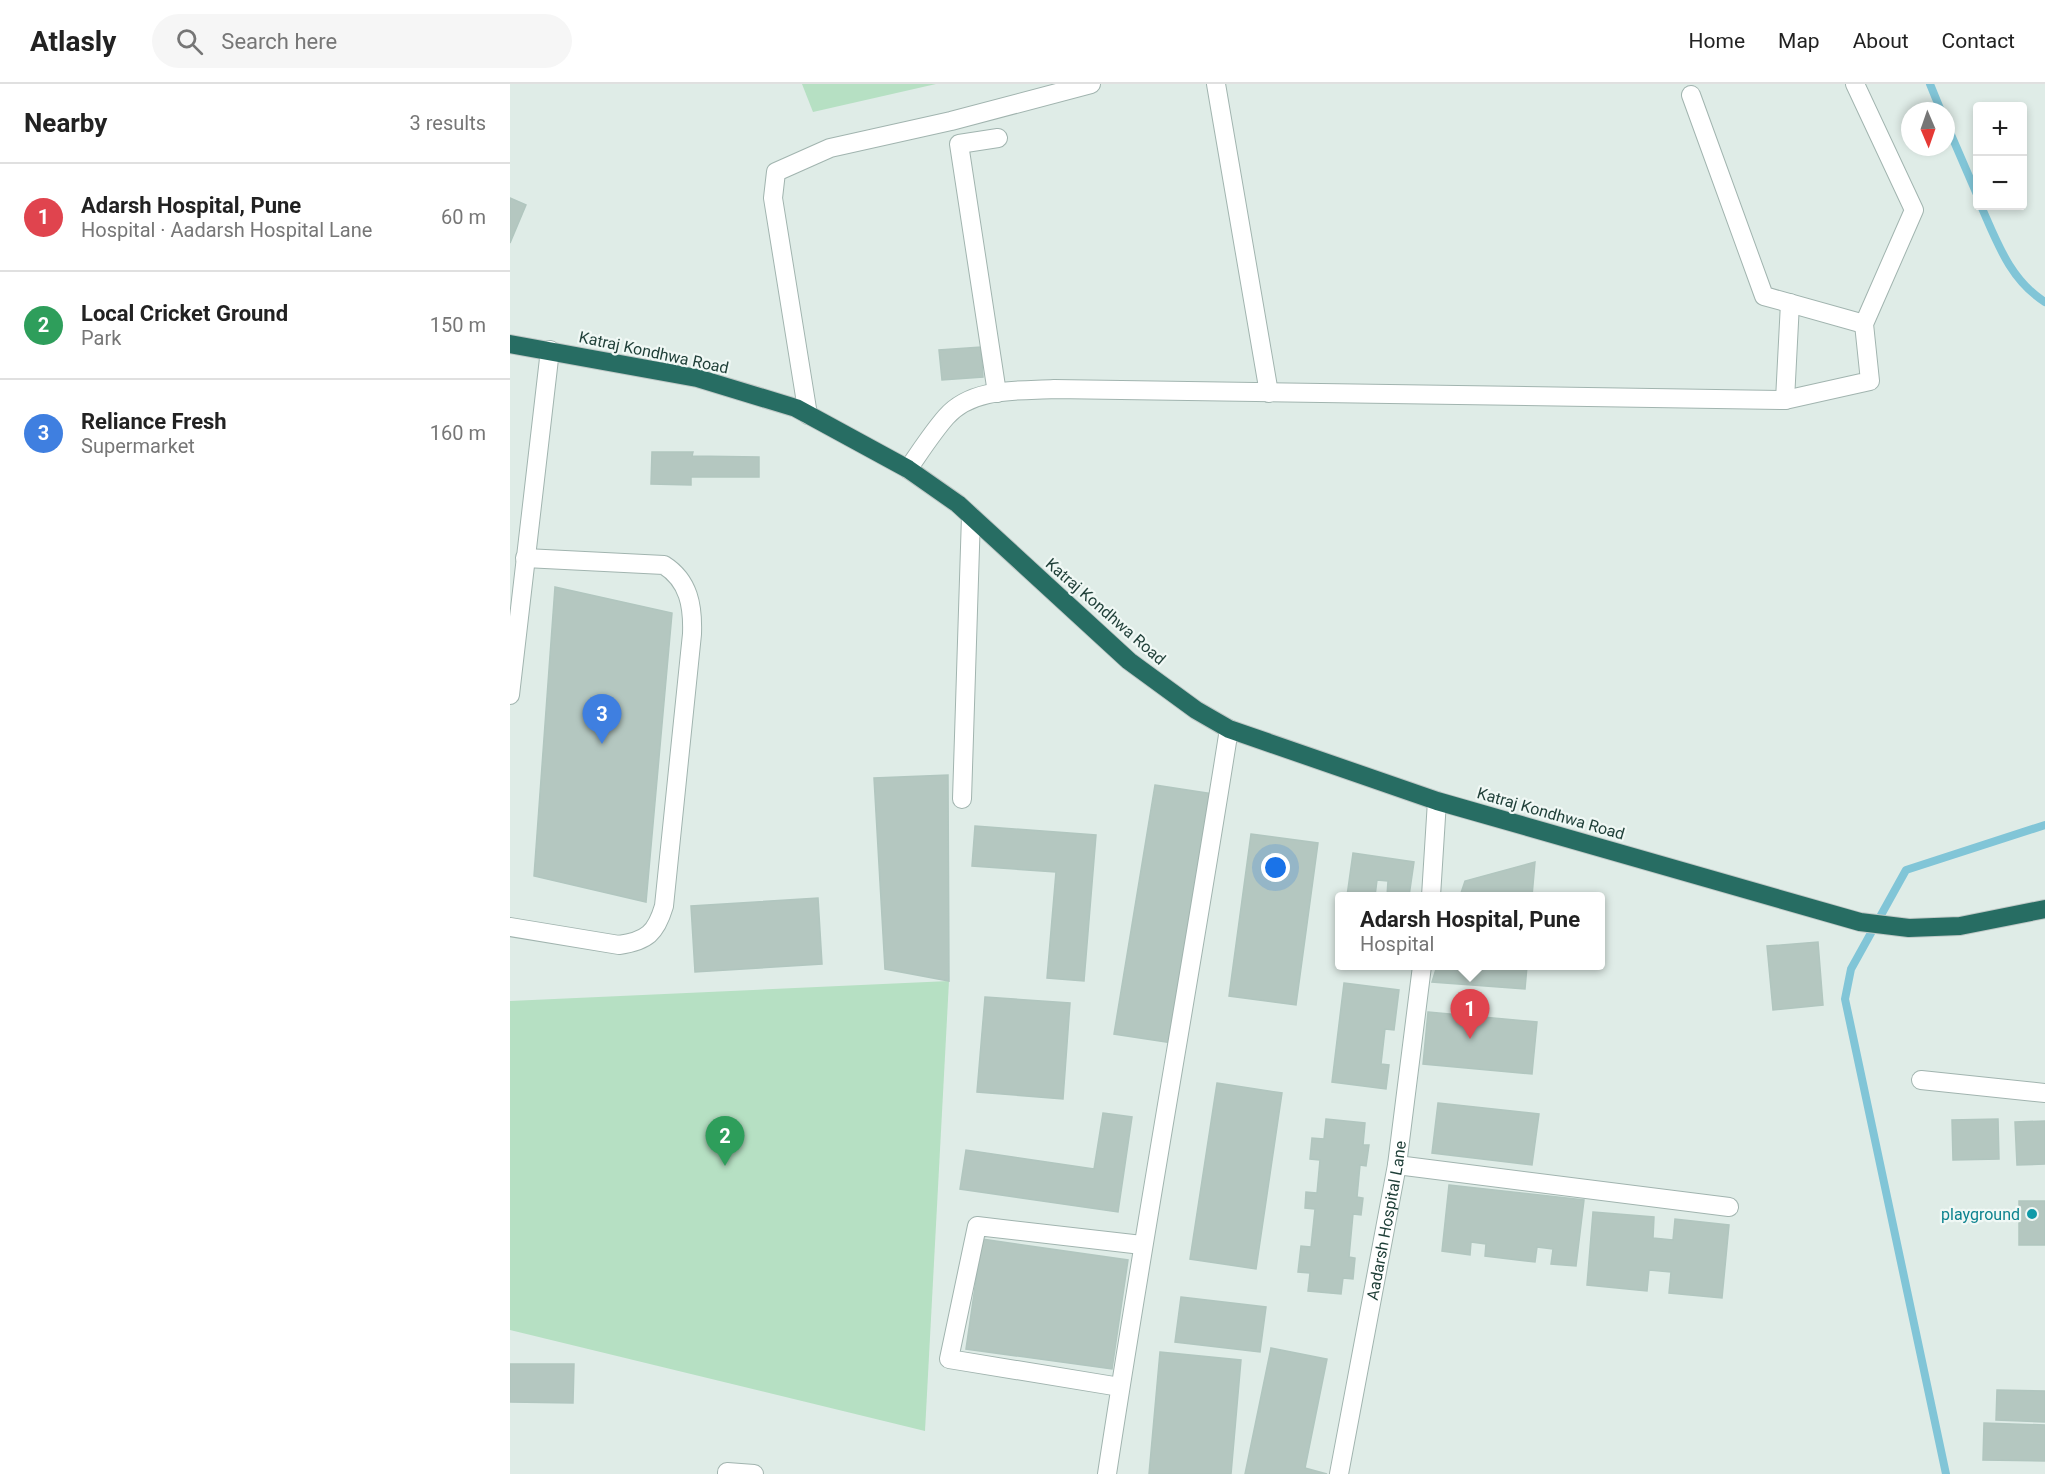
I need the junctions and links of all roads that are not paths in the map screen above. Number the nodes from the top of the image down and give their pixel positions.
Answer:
1 (1091, 84) edge
2 (1216, 84) edge
3 (1855, 84) edge
4 (1691, 95) dead end
5 (998, 138) dead end
6 (1790, 303) junction
7 (1864, 324) junction
8 (510, 344) edge
9 (550, 350) junction
10 (997, 393) junction
11 (1269, 393) junction
12 (1785, 400) junction
13 (808, 415) junction
14 (908, 469) junction
15 (970, 516) junction
16 (525, 558) junction
17 (510, 694) edge
18 (1230, 729) junction
19 (962, 799) dead end
20 (1437, 801) junction
21 (1431, 892) edge
22 (2045, 909) edge
23 (510, 927) edge
24 (1421, 970) edge
25 (1921, 1080) dead end
26 (2045, 1093) edge
27 (1397, 1165) junction
28 (1729, 1207) dead end
29 (1142, 1245) junction
30 (1120, 1387) junction
31 (727, 1474) edge
32 (754, 1474) edge
33 (1107, 1474) edge
34 (1339, 1474) edge

1 - 13 street
2 - 11 street
3 - 7 street
4 - 6 street
5 - 10 street
6 - 7 street
6 - 12 street
7 - 12 street
8 - 9 highway, Katraj Kondhwa Road
9 - 13 highway, Katraj Kondhwa Road
9 - 16 street
10 - 11 street
10 - 14 street
11 - 12 street
13 - 14 highway, Katraj Kondhwa Road
14 - 15 highway, Katraj Kondhwa Road
15 - 18 highway, Katraj Kondhwa Road
15 - 19 street
16 - 17 street
16 - 23 street
18 - 20 highway, Katraj Kondhwa Road
18 - 29 street
20 - 21 street
20 - 22 highway, Katraj Kondhwa Road
24 - 27 street, Aadarsh Hospital Lane
25 - 26 street
27 - 28 street
27 - 34 street, Aadarsh Hospital Lane
29 - 30 street
29 - 30 street
30 - 33 street
31 - 32 street

